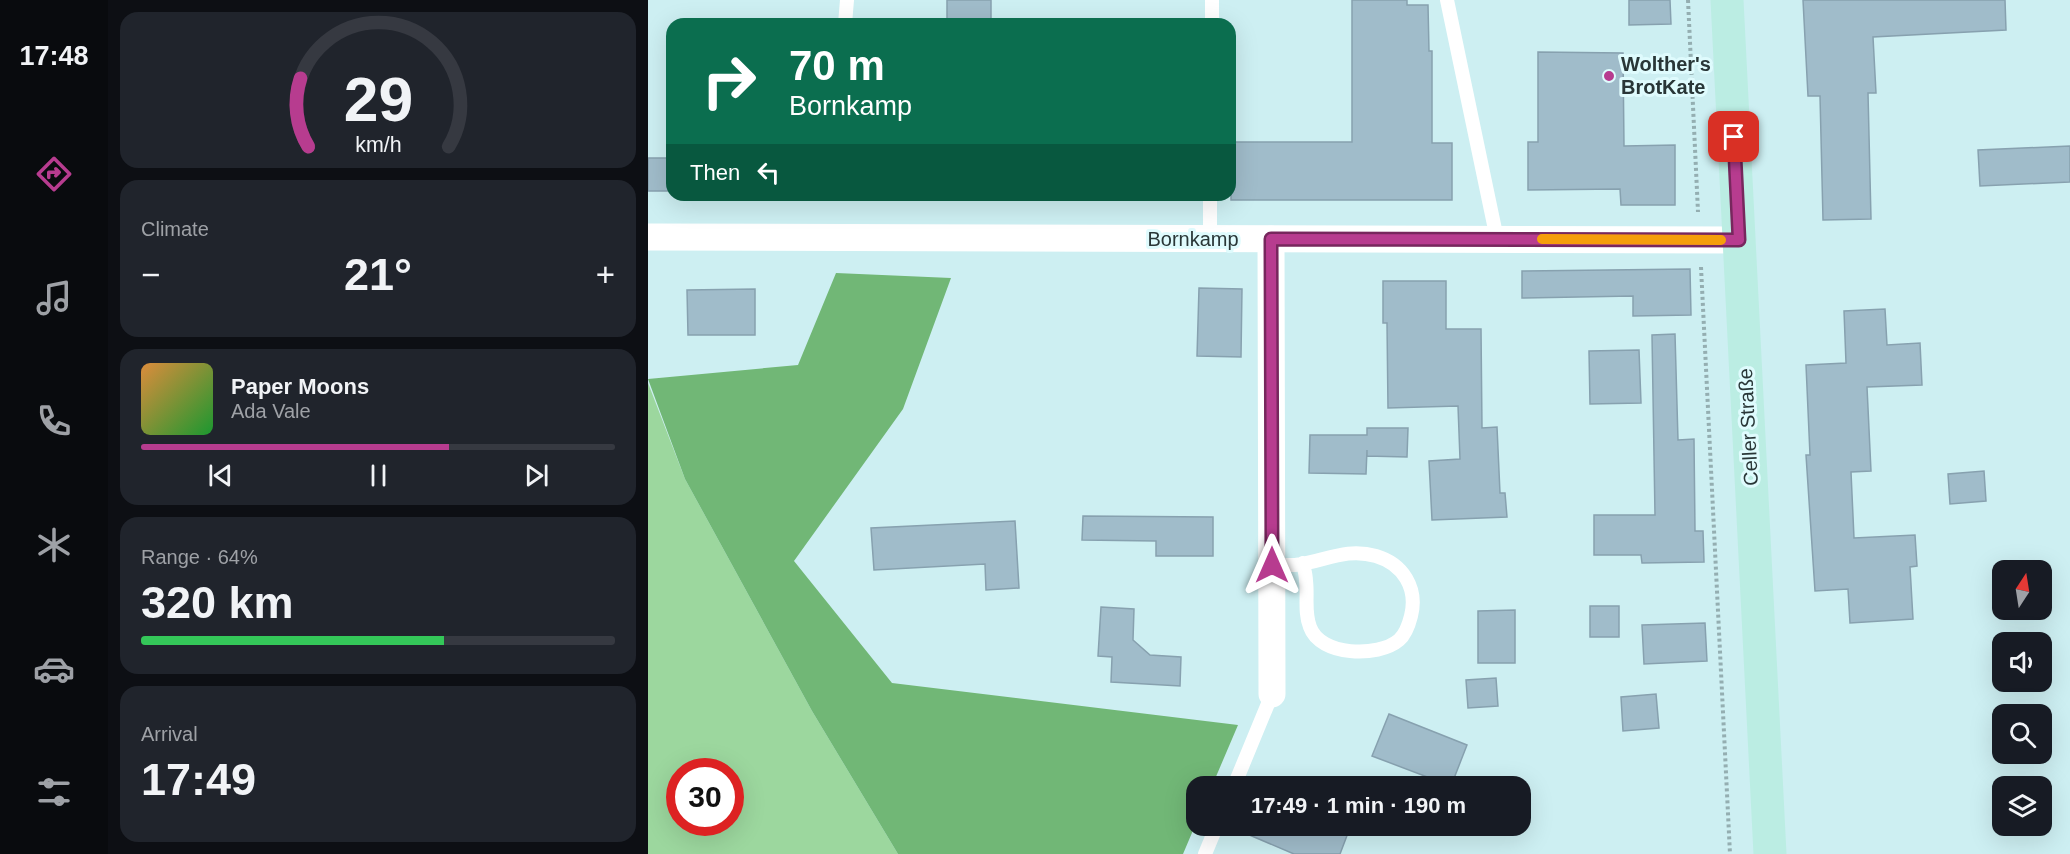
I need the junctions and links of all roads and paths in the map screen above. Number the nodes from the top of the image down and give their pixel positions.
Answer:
1 (847, 0) edge
2 (1212, 0) edge
3 (1447, 0) edge
4 (1688, 0) edge
5 (1727, 0) edge
6 (846, 18) edge
7 (1212, 18) edge
8 (1210, 201) edge
9 (648, 237) edge
10 (1210, 239) junction
11 (1271, 239) junction
12 (1497, 239) junction
13 (1700, 240) junction
14 (1739, 240) junction
15 (1303, 563) junction
16 (1272, 565) junction
17 (1272, 694) joint
18 (1238, 776) edge
19 (1212, 836) edge
20 (1205, 854) edge
21 (1730, 854) edge
22 (1770, 854) edge

1 - 6 lane
2 - 7 lane
3 - 12 lane
4 - 13 path
5 - 14 main road, Celler Straße
8 - 10 lane
9 - 10 street, Bornkamp
10 - 11 street, Bornkamp
11 - 12 street, Bornkamp
11 - 16 street
12 - 13 street, Bornkamp
13 - 14 street, Bornkamp
13 - 21 path
14 - 22 main road, Celler Straße
15 - 15 lane
15 - 16 lane
16 - 17 street
17 - 18 lane
19 - 20 lane

